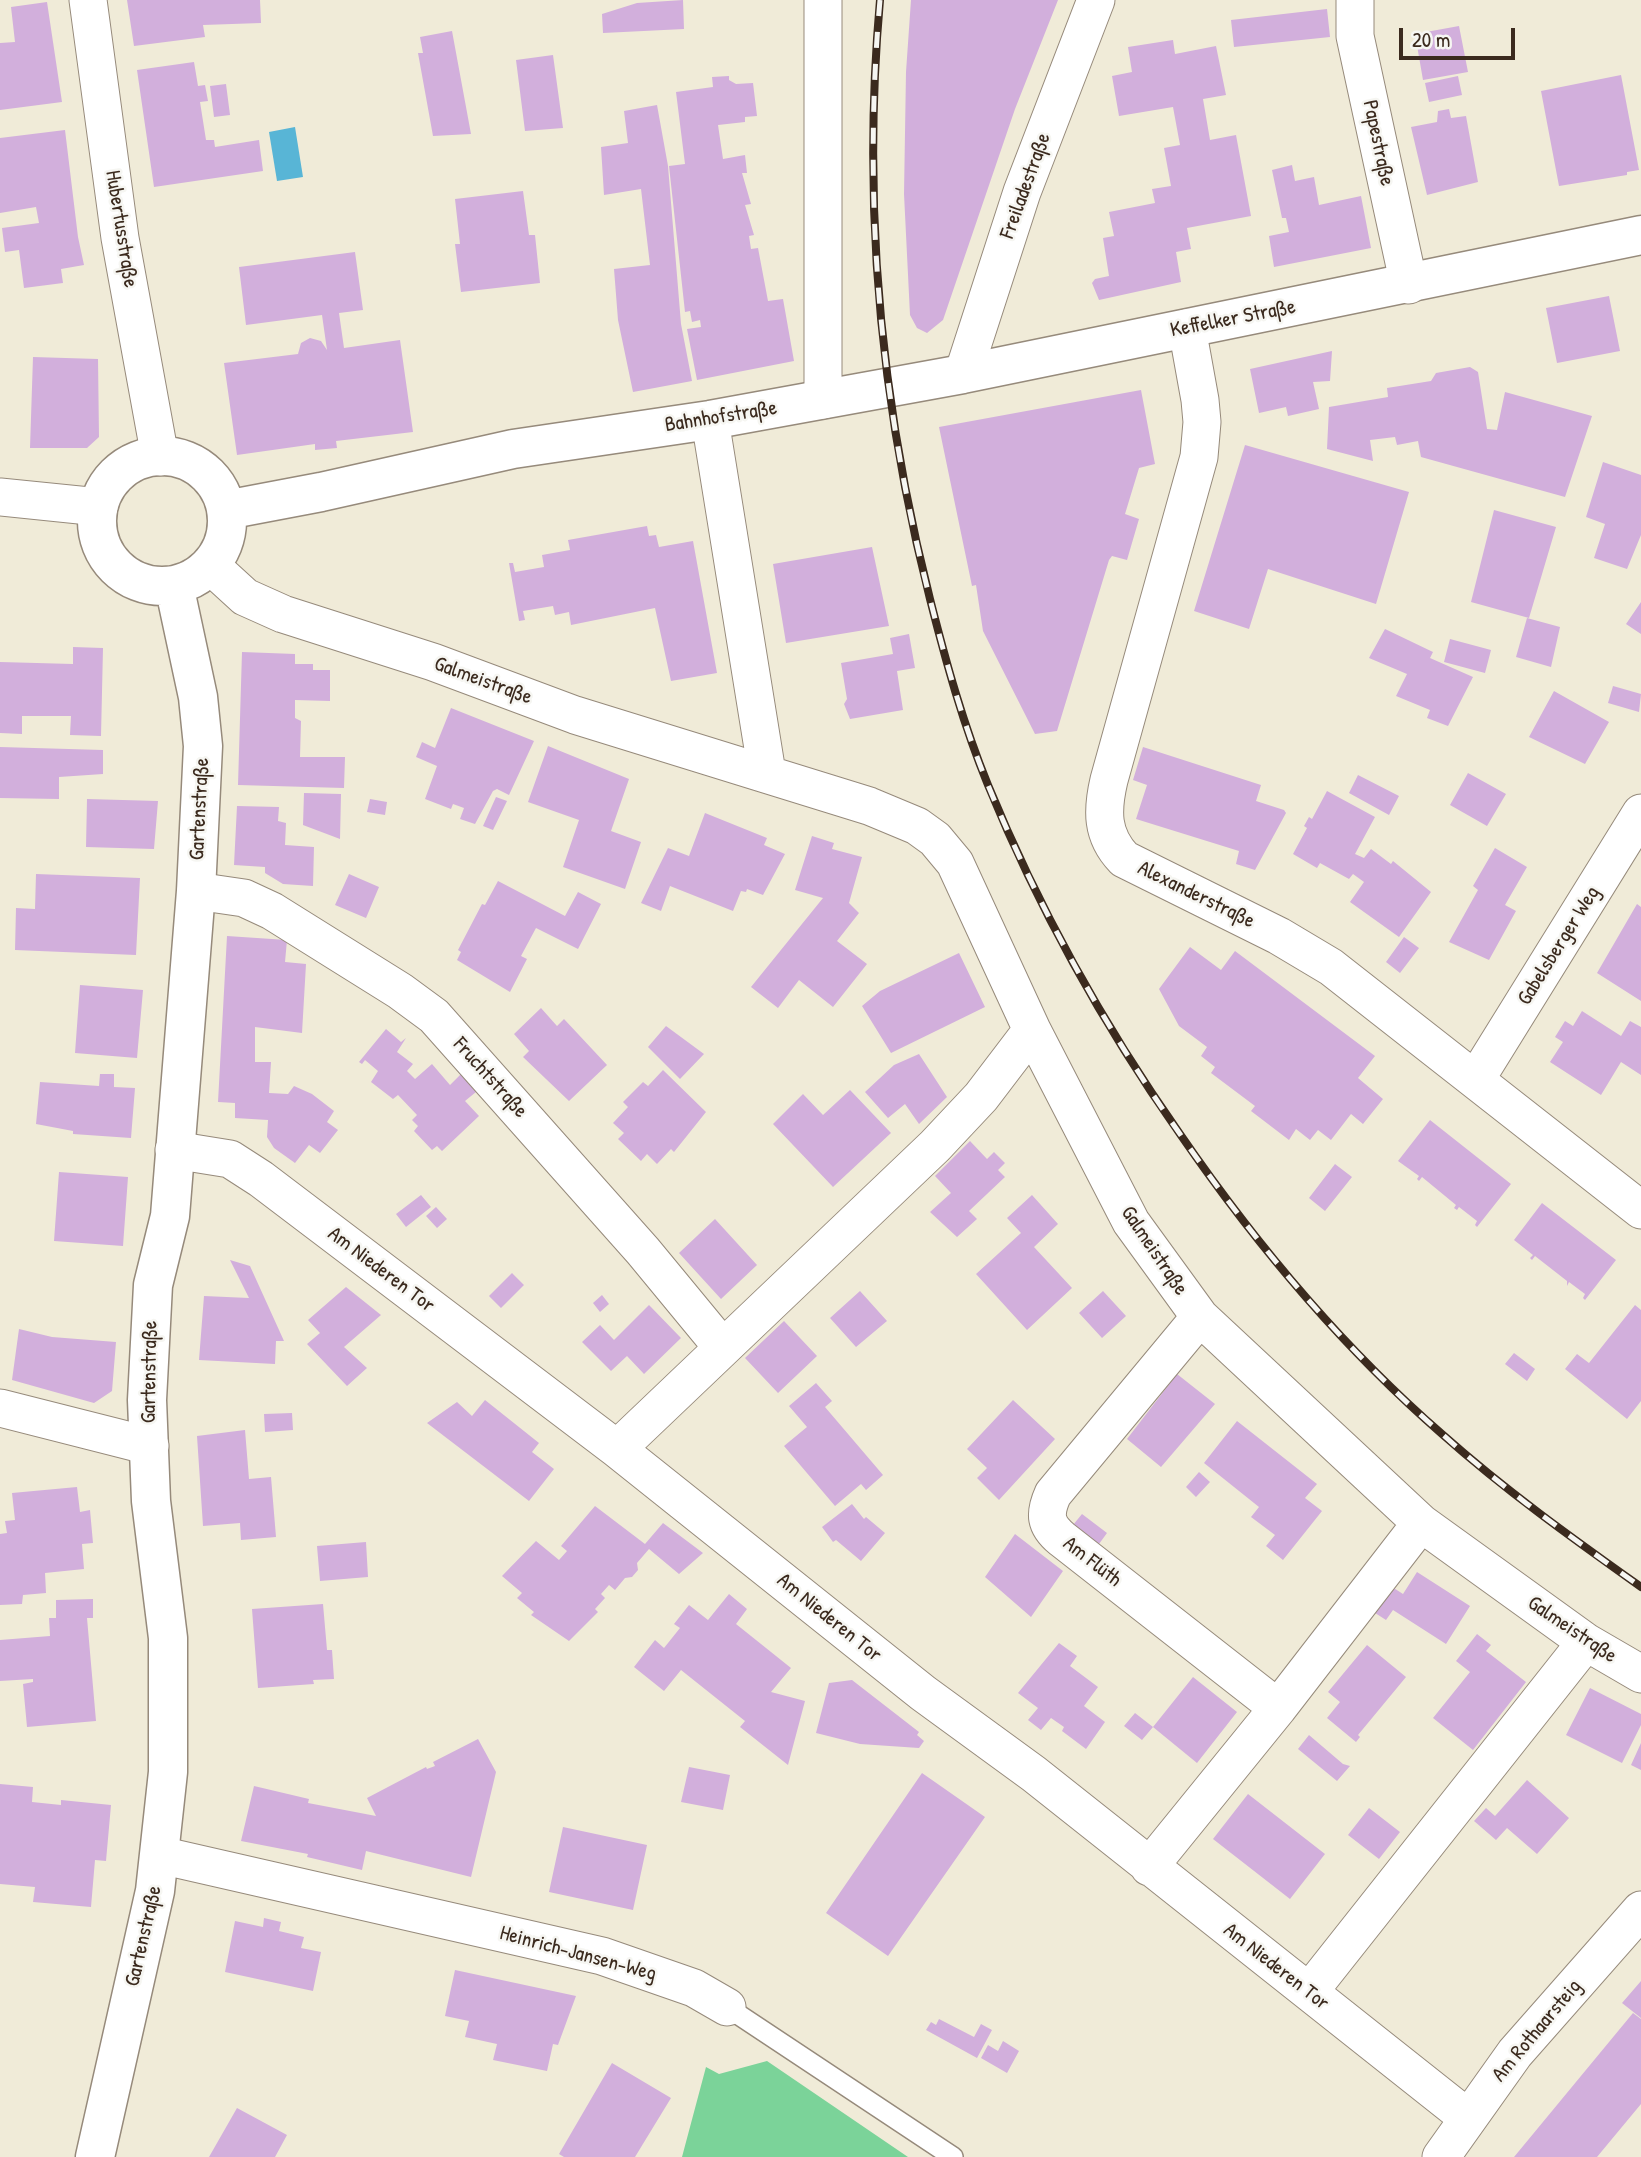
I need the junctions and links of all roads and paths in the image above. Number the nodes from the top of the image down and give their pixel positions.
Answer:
1 (88, 0) edge
2 (822, 0) edge
3 (1096, 0) edge
4 (1355, 0) edge
5 (1641, 235) edge
6 (1409, 285) junction
7 (1187, 328) junction
8 (963, 374) junction
9 (823, 400) junction
10 (710, 420) junction
11 (160, 457) junction
12 (0, 497) edge
13 (99, 506) junction
14 (226, 510) junction
15 (210, 565) junction
16 (174, 585) junction
17 (767, 773) junction
18 (1641, 813) edge
19 (196, 891) junction
20 (1032, 1030) junction
21 (1476, 1079) junction
22 (174, 1150) junction
23 (1641, 1210) edge
24 (1200, 1317) junction
25 (723, 1348) junction
26 (0, 1408) edge
27 (150, 1446) junction
28 (617, 1449) junction
29 (1421, 1522) junction
30 (1586, 1642) junction
31 (1641, 1674) edge
32 (1278, 1708) junction
33 (160, 1855) junction
34 (1149, 1867) junction
35 (1641, 1910) edge
36 (1309, 1993) junction
37 (727, 2007) joint
38 (1468, 2118) junction
39 (95, 2157) edge
40 (953, 2157) edge
41 (1441, 2157) edge

1 - 11 street, Hubertusstraße
2 - 9 street
3 - 8 street, Freiladestraße
4 - 6 street, Papestraße
5 - 6 street, Keffelker Straße
6 - 7 street, Keffelker Straße
7 - 8 street, Keffelker Straße
7 - 21 street, Alexanderstraße
8 - 9 street, Keffelker Straße
9 - 10 street, Bahnhofstraße
10 - 14 street, Bahnhofstraße
10 - 17 street
11 - 13 street
11 - 14 street
12 - 13 street
13 - 16 street
14 - 15 street
15 - 16 street
15 - 17 street, Galmeistraße
16 - 19 street, Gartenstraße
17 - 20 street, Galmeistraße
18 - 21 street, Gabelsberger Weg
19 - 22 street, Gartenstraße
19 - 25 street, Fruchtstraße
20 - 24 street, Galmeistraße
20 - 25 street
21 - 23 street, Alexanderstraße
22 - 27 street, Gartenstraße
22 - 28 street, Am Niederen Tor
24 - 29 street, Galmeistraße
24 - 32 street, Am Flüth
25 - 28 street
26 - 27 street
27 - 33 street, Gartenstraße
28 - 34 street, Am Niederen Tor
29 - 30 street, Galmeistraße
29 - 32 street
30 - 31 street, Galmeistraße
30 - 36 street
32 - 34 street
33 - 37 street, Heinrich-Jansen-Weg
33 - 39 street, Gartenstraße
34 - 36 street, Am Niederen Tor
35 - 38 street, Am Rothaarsteig
36 - 38 street, Am Niederen Tor
37 - 40 lane, Heinrich-Jansen-Weg
38 - 41 street, Am Rothaarsteig

